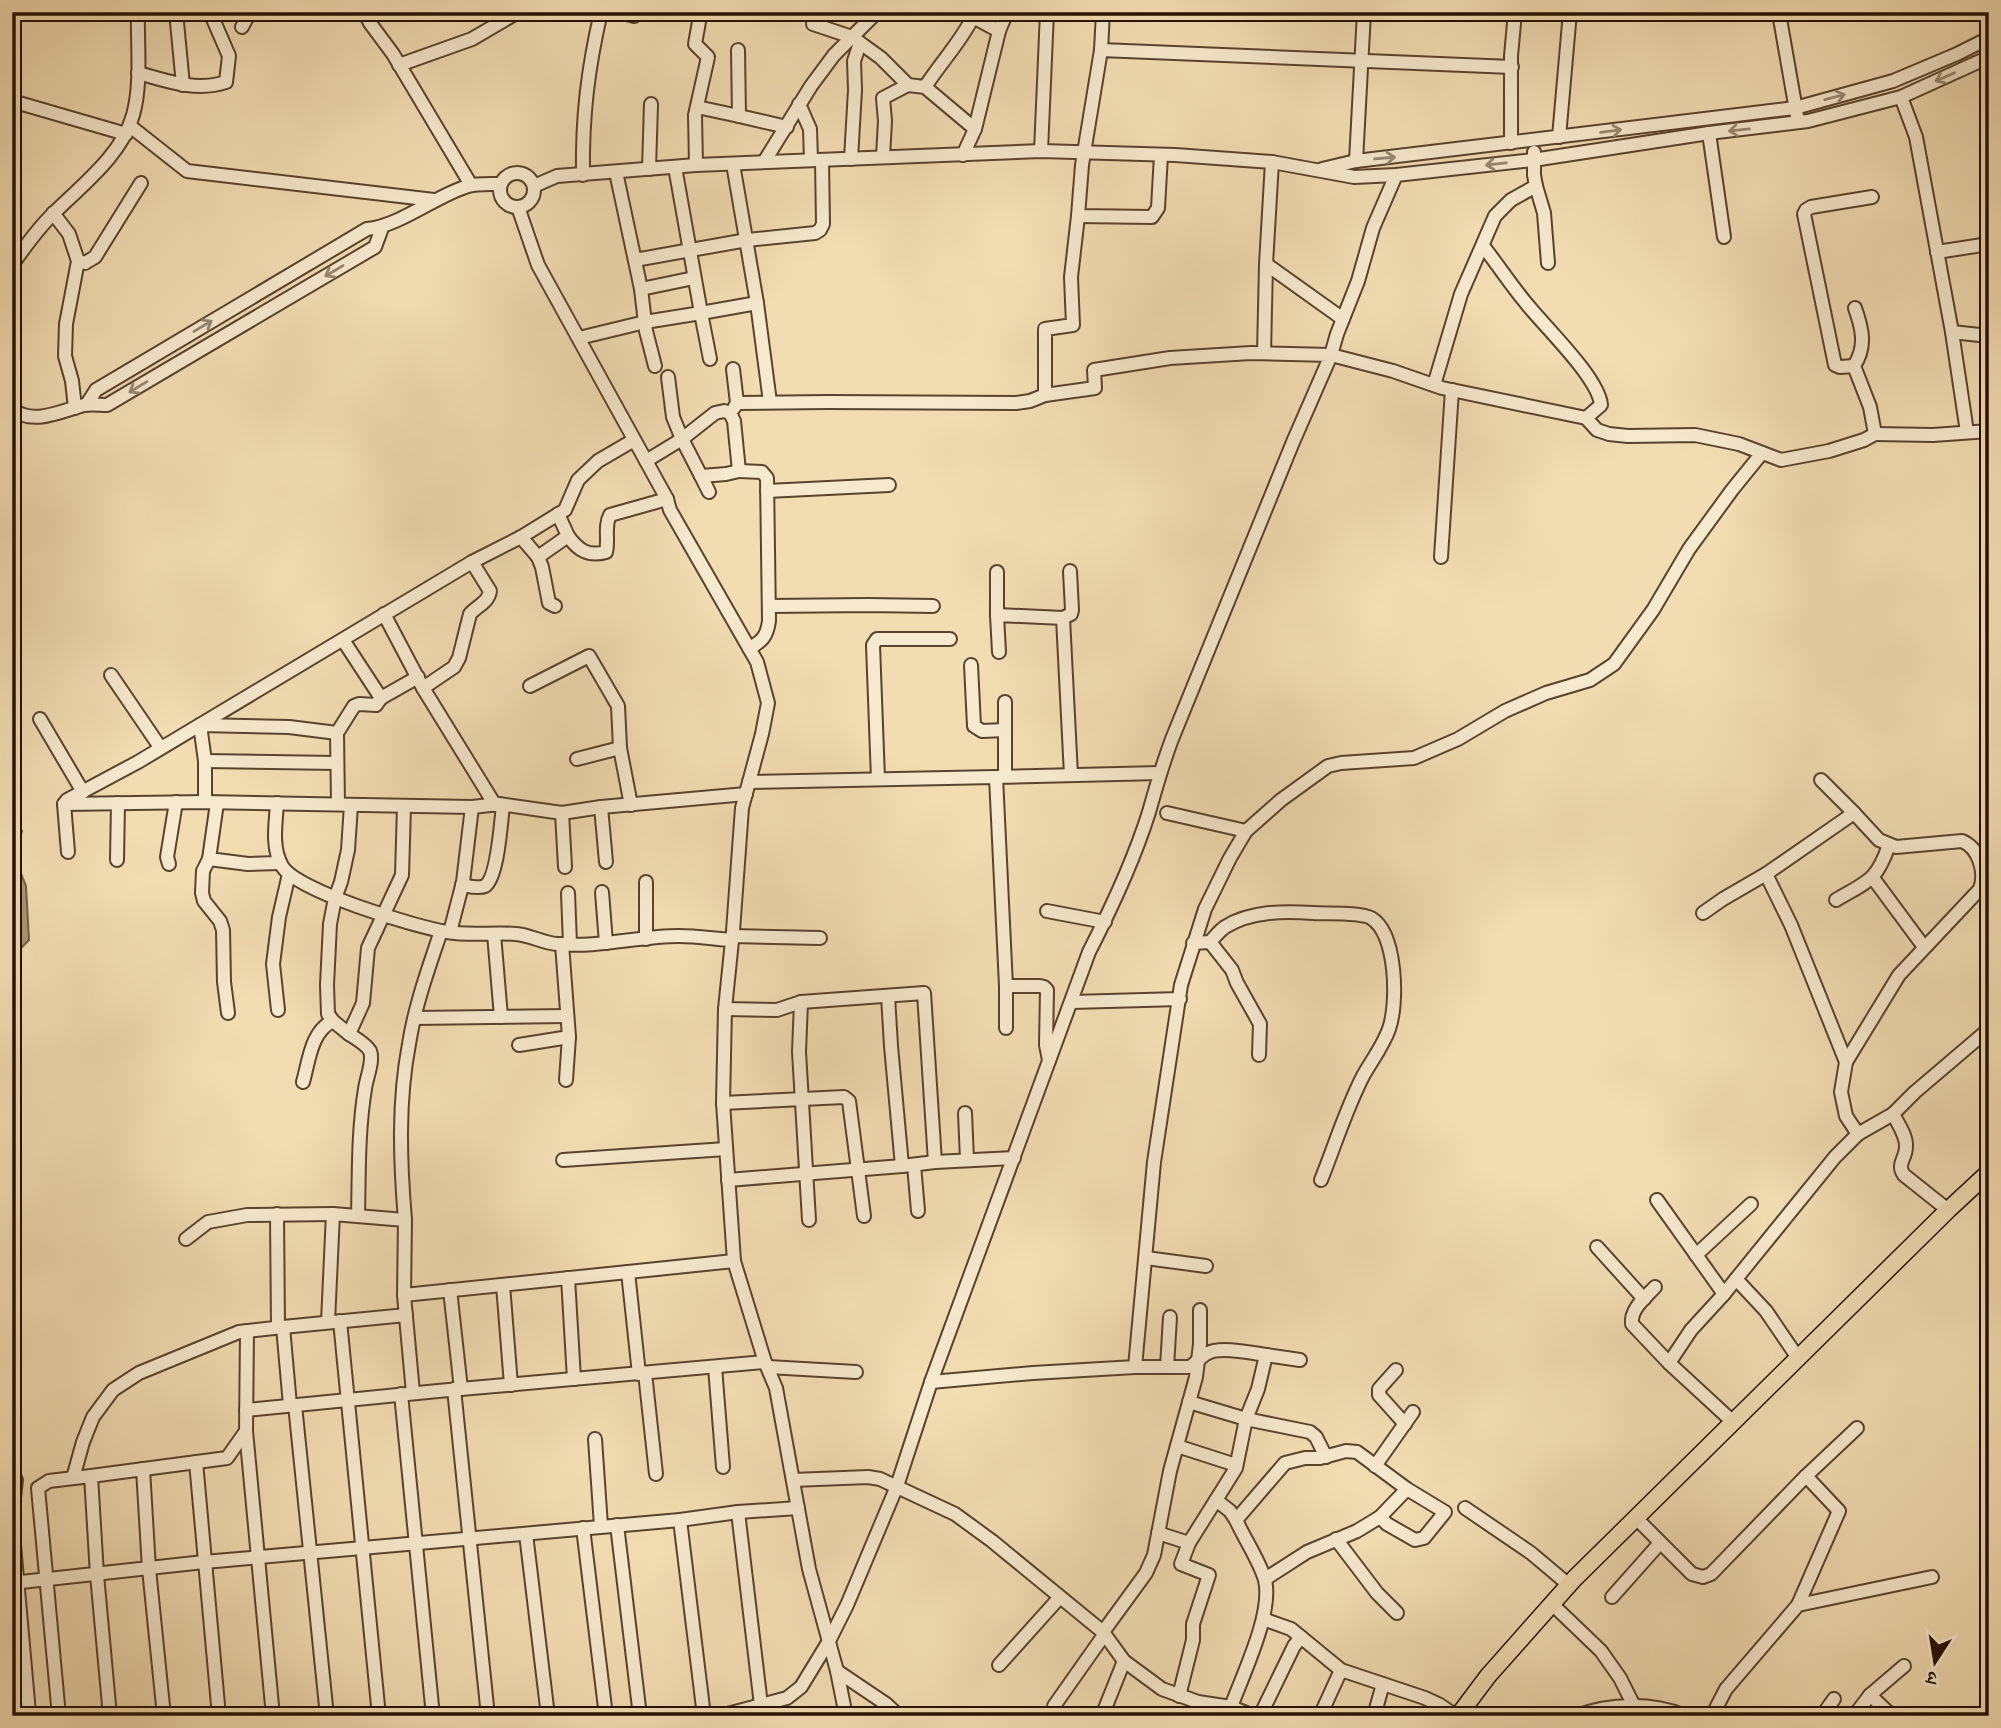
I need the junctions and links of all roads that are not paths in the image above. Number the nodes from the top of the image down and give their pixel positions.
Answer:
1 (138, 12) edge
2 (176, 12) edge
3 (210, 12) edge
4 (250, 12) edge
5 (364, 12) edge
6 (518, 12) edge
7 (601, 12) edge
8 (619, 12) edge
9 (637, 12) edge
10 (698, 12) edge
11 (801, 12) edge
12 (1007, 12) edge
13 (1047, 12) edge
14 (1103, 12) edge
15 (1364, 12) edge
16 (1515, 12) edge
17 (1570, 12) edge
18 (1780, 13) edge
19 (871, 14) edge
20 (972, 14) edge
21 (242, 27) dead end
22 (999, 31) junction
23 (1989, 37) edge
24 (856, 40) junction
25 (738, 50) dead end
26 (1101, 50) junction
27 (1989, 57) edge
28 (1361, 59) junction
29 (399, 65) junction
30 (1512, 66) junction
31 (138, 73) junction
32 (183, 85) junction
33 (908, 85) junction
34 (925, 87) junction
35 (1901, 97) junction
36 (12, 101) edge
37 (651, 103) dead end
38 (799, 104) junction
39 (696, 107) junction
40 (1795, 108) junction
41 (739, 116) junction
42 (1798, 123) junction
43 (787, 127) junction
44 (975, 129) junction
45 (128, 130) junction
46 (1709, 133) junction
47 (1559, 137) junction
48 (1534, 141) junction
49 (1511, 143) junction
50 (1041, 151) junction
51 (1084, 152) junction
52 (963, 155) junction
53 (1161, 155) junction
54 (883, 157) junction
55 (851, 159) junction
56 (816, 160) junction
57 (1533, 160) junction
58 (1356, 161) junction
59 (764, 162) junction
60 (1272, 162) junction
61 (733, 164) junction
62 (696, 165) junction
63 (675, 167) junction
64 (649, 169) junction
65 (1318, 170) junction
66 (616, 172) junction
67 (583, 175) junction
68 (1396, 175) junction
69 (141, 183) dead end
70 (501, 184) junction
71 (471, 185) junction
72 (534, 186) junction
73 (1536, 186) junction
74 (1872, 197) dead end
75 (434, 200) junction
76 (518, 207) junction
77 (53, 213) junction
78 (1078, 216) junction
79 (382, 228) junction
80 (1724, 237) dead end
81 (747, 240) junction
82 (1989, 244) edge
83 (1483, 246) junction
84 (689, 251) junction
85 (1937, 251) junction
86 (635, 260) junction
87 (78, 261) junction
88 (1548, 263) dead end
89 (1266, 264) junction
90 (12, 265) edge
91 (694, 278) junction
92 (641, 289) junction
93 (757, 303) junction
94 (1854, 308) dead end
95 (701, 313) junction
96 (1343, 319) junction
97 (645, 322) junction
98 (1952, 332) junction
99 (1989, 336) edge
100 (579, 338) junction
101 (1264, 353) junction
102 (1331, 355) junction
103 (710, 359) dead end
104 (655, 366) dead end
105 (1854, 366) junction
106 (733, 369) dead end
107 (668, 377) dead end
108 (1434, 385) junction
109 (1452, 390) junction
110 (1045, 395) junction
111 (770, 402) junction
112 (81, 406) junction
113 (733, 408) junction
114 (12, 409) edge
115 (1586, 418) junction
116 (1989, 431) edge
117 (1967, 432) junction
118 (1875, 434) junction
119 (682, 439) junction
120 (634, 440) junction
121 (1762, 453) junction
122 (646, 461) junction
123 (739, 471) junction
124 (701, 476) junction
125 (889, 485) dead end
126 (767, 491) junction
127 (709, 492) dead end
128 (667, 499) junction
129 (558, 514) junction
130 (568, 536) junction
131 (521, 537) junction
132 (538, 557) junction
133 (1441, 557) dead end
134 (472, 562) junction
135 (1070, 571) dead end
136 (997, 572) dead end
137 (555, 606) dead end
138 (769, 606) junction
139 (933, 606) dead end
140 (384, 614) junction
141 (997, 615) junction
142 (1063, 618) junction
143 (950, 639) dead end
144 (343, 640) junction
145 (749, 648) junction
146 (999, 652) dead end
147 (971, 665) dead end
148 (110, 675) dead end
149 (421, 683) junction
150 (530, 686) dead end
151 (381, 698) junction
152 (1004, 702) dead end
153 (40, 719) dead end
154 (200, 725) junction
155 (1005, 730) junction
156 (337, 733) junction
157 (160, 747) junction
158 (620, 748) junction
159 (577, 759) dead end
160 (205, 761) junction
161 (337, 762) junction
162 (1159, 773) junction
163 (1071, 775) junction
164 (1001, 777) junction
165 (878, 779) junction
166 (1821, 780) dead end
167 (748, 788) junction
168 (83, 792) junction
169 (176, 802) junction
170 (211, 802) junction
171 (118, 803) junction
172 (277, 803) junction
173 (64, 804) junction
174 (344, 805) junction
175 (499, 805) junction
176 (631, 805) junction
177 (404, 806) junction
178 (472, 807) junction
179 (601, 807) junction
180 (562, 813) junction
181 (1167, 813) dead end
182 (1854, 813) junction
183 (1246, 831) junction
184 (1889, 845) junction
185 (68, 852) dead end
186 (209, 859) junction
187 (117, 860) dead end
188 (607, 862) dead end
189 (280, 863) junction
190 (169, 864) dead end
191 (565, 867) dead end
192 (289, 874) junction
193 (1766, 874) junction
194 (1873, 878) junction
195 (646, 882) dead end
196 (462, 885) junction
197 (602, 892) dead end
198 (568, 893) dead end
199 (335, 898) junction
200 (1836, 900) dead end
201 (1047, 911) dead end
202 (1703, 912) dead end
203 (384, 914) junction
204 (1105, 922) junction
205 (445, 931) junction
206 (494, 934) junction
207 (733, 938) junction
208 (820, 938) dead end
209 (646, 939) junction
210 (1210, 942) junction
211 (606, 943) junction
212 (1193, 943) junction
213 (566, 944) junction
214 (1924, 947) junction
215 (1006, 986) junction
216 (888, 996) junction
217 (1180, 999) junction
218 (801, 1002) junction
219 (1072, 1002) junction
220 (725, 1009) junction
221 (278, 1010) dead end
222 (228, 1013) dead end
223 (567, 1016) junction
224 (501, 1017) junction
225 (415, 1018) junction
226 (333, 1021) junction
227 (1006, 1028) dead end
228 (1989, 1029) edge
229 (349, 1034) junction
230 (569, 1037) junction
231 (519, 1045) dead end
232 (1259, 1055) dead end
233 (1049, 1060) junction
234 (1846, 1062) junction
235 (566, 1080) dead end
236 (303, 1082) dead end
237 (803, 1100) junction
238 (723, 1104) junction
239 (965, 1113) dead end
240 (1893, 1114) junction
241 (1858, 1135) junction
242 (726, 1149) junction
243 (1014, 1158) junction
244 (563, 1160) dead end
245 (967, 1160) junction
246 (935, 1162) junction
247 (908, 1165) junction
248 (858, 1170) junction
249 (1989, 1172) edge
250 (807, 1174) junction
251 (728, 1180) junction
252 (1321, 1180) dead end
253 (1657, 1199) dead end
254 (1751, 1204) dead end
255 (1948, 1210) junction
256 (918, 1211) dead end
257 (277, 1214) junction
258 (333, 1214) junction
259 (358, 1216) junction
260 (864, 1216) dead end
261 (405, 1220) junction
262 (809, 1220) dead end
263 (186, 1240) dead end
264 (1597, 1247) dead end
265 (1696, 1255) junction
266 (1146, 1258) junction
267 (734, 1262) junction
268 (1206, 1266) dead end
269 (628, 1272) junction
270 (568, 1278) junction
271 (1736, 1279) junction
272 (503, 1285) junction
273 (1655, 1287) dead end
274 (450, 1290) junction
275 (1724, 1294) junction
276 (404, 1295) junction
277 (1644, 1299) junction
278 (1200, 1310) dead end
279 (406, 1315) junction
280 (1170, 1317) dead end
281 (334, 1322) junction
282 (281, 1327) junction
283 (247, 1331) junction
284 (1266, 1355) junction
285 (1798, 1358) junction
286 (1300, 1360) dead end
287 (1198, 1363) junction
288 (1669, 1363) junction
289 (766, 1365) junction
290 (715, 1367) junction
291 (1135, 1367) junction
292 (1167, 1367) junction
293 (1396, 1370) dead end
294 (856, 1372) dead end
295 (642, 1374) junction
296 (575, 1379) junction
297 (931, 1382) junction
298 (511, 1385) junction
299 (457, 1389) junction
300 (407, 1394) junction
301 (348, 1399) junction
302 (1189, 1402) junction
303 (292, 1405) junction
304 (246, 1410) junction
305 (1413, 1412) dead end
306 (1245, 1419) junction
307 (1732, 1422) junction
308 (1405, 1424) junction
309 (1857, 1428) dead end
310 (246, 1431) junction
311 (595, 1439) dead end
312 (1177, 1446) junction
313 (1326, 1457) junction
314 (196, 1462) junction
315 (1237, 1465) junction
316 (1375, 1466) junction
317 (723, 1467) dead end
318 (143, 1469) junction
319 (12, 1471) edge
320 (656, 1475) dead end
321 (91, 1476) junction
322 (1806, 1476) junction
323 (73, 1478) junction
324 (793, 1480) junction
325 (897, 1486) junction
326 (1407, 1489) junction
327 (1216, 1500) junction
328 (798, 1508) junction
329 (1465, 1508) dead end
330 (738, 1512) junction
331 (1380, 1517) junction
332 (1636, 1518) junction
333 (12, 1519) edge
334 (680, 1520) junction
335 (1236, 1520) junction
336 (617, 1525) junction
337 (601, 1527) junction
338 (583, 1528) junction
339 (526, 1534) junction
340 (1158, 1534) junction
341 (470, 1539) junction
342 (1336, 1539) junction
343 (1189, 1543) junction
344 (1660, 1543) junction
345 (417, 1544) junction
346 (363, 1549) junction
347 (310, 1554) junction
348 (258, 1558) junction
349 (204, 1562) junction
350 (149, 1569) junction
351 (97, 1575) junction
352 (1931, 1577) dead end
353 (1265, 1579) junction
354 (46, 1580) junction
355 (15, 1583) edge
356 (1569, 1585) junction
357 (1060, 1597) junction
358 (1612, 1597) dead end
359 (1552, 1604) junction
360 (1798, 1605) junction
361 (1397, 1613) dead end
362 (1263, 1619) junction
363 (1103, 1634) junction
364 (1301, 1637) junction
365 (829, 1641) junction
366 (1124, 1661) junction
367 (999, 1665) dead end
368 (1904, 1666) dead end
369 (1342, 1670) junction
370 (837, 1671) junction
371 (1383, 1684) junction
372 (19, 1688) edge
373 (1870, 1695) junction
374 (1179, 1696) junction
375 (1834, 1699) dead end
376 (761, 1705) junction
377 (1054, 1706) dead end
378 (1634, 1706) junction
379 (1231, 1707) junction
380 (1209, 1710) edge
381 (24, 1716) edge
382 (59, 1716) edge
383 (110, 1716) edge
384 (164, 1716) edge
385 (219, 1716) edge
386 (273, 1716) edge
387 (327, 1716) edge
388 (379, 1716) edge
389 (433, 1716) edge
390 (488, 1716) edge
391 (548, 1716) edge
392 (606, 1716) edge
393 (640, 1716) edge
394 (704, 1716) edge
395 (720, 1716) edge
396 (846, 1716) edge
397 (899, 1716) edge
398 (1102, 1716) edge
399 (1254, 1716) edge
400 (1260, 1716) edge
401 (1320, 1716) edge
402 (1374, 1716) edge
403 (1457, 1716) edge
404 (1576, 1716) edge
405 (1685, 1716) edge
406 (1712, 1716) edge
407 (1822, 1716) edge
408 (1854, 1716) edge
409 (1892, 1716) edge

1 - 31 street
2 - 32 street
3 - 32 street
4 - 21 street
5 - 29 street
6 - 29 street
7 - 67 street
8 - 9 street
10 - 39 street
11 - 24 street
12 - 22 street
13 - 50 street
14 - 26 street
15 - 28 street
16 - 30 street
17 - 47 street
18 - 40 street
19 - 24 street
20 - 22 street
20 - 34 street
22 - 44 street
40 -> 23 street
24 - 33 street
24 - 38 street
24 - 55 street
25 - 41 street
26 - 28 street
26 - 51 street
27 -> 35 street
28 - 30 street
28 - 58 street
29 - 71 street
30 - 49 street
31 - 32 street
31 - 45 street
33 - 34 street
33 - 54 street
34 - 44 street
35 - 42 street
35 - 85 street
36 - 45 street
37 - 64 street
38 - 43 street
38 - 56 street
39 - 41 street
39 - 62 street
40 - 42 street
47 -> 40 street
41 - 43 street
42 -> 46 street
43 - 59 street
44 - 52 street
45 - 75 street
45 - 77 street
46 - 57 street
46 - 80 street
47 - 48 street
48 - 49 street
48 - 57 street
58 -> 49 street
50 - 51 street
50 - 52 street
51 - 53 street
51 - 78 street
52 - 54 street
53 - 60 street
53 - 78 street
54 - 55 street
55 - 56 street
56 - 59 street
56 - 81 street
57 -> 68 street
57 - 73 street
58 - 65 street
59 - 61 street
60 - 65 street
60 - 89 street
61 - 62 street
61 - 81 street
62 - 63 street
63 - 64 street
63 - 84 street
64 - 66 street
65 - 68 street
66 - 67 street
66 - 86 street
67 - 72 street
68 - 96 street
69 - 87 street
70 - 71 street
70 - 72 street
70 - 76 street
71 - 75 street
72 - 76 street
73 - 83 street
73 - 88 street
74 - 105 street
75 - 79 street
76 - 100 street
77 - 87 street
77 - 90 street
78 - 110 street
112 -> 79 street
79 -> 112 street
81 - 84 street
81 - 93 street
82 - 85 street
83 - 108 street
83 - 115 street
84 - 86 street
84 - 91 street
85 - 98 street
86 - 92 street
87 - 112 street
89 - 96 street
89 - 101 street
91 - 92 street
91 - 95 street
92 - 97 street
93 - 95 street
93 - 111 street
94 - 105 street
95 - 97 street
95 - 103 street
96 - 102 street
97 - 100 street
97 - 104 street
98 - 99 street
98 - 117 street
100 - 120 street
101 - 102 street
101 - 110 street
102 - 108 street
102 - 162 street
105 - 118 street
106 - 113 street
107 - 119 street
108 - 109 street
109 - 115 street
109 - 133 street
110 - 111 street
111 - 113 street
112 - 114 street
113 - 119 street
113 - 123 street
115 - 121 street
116 - 117 street
117 - 118 street
118 - 121 street
119 - 122 street
119 - 124 street
120 - 122 street
120 - 129 street
121 - 183 street
122 - 128 street
123 - 124 street
123 - 126 street
124 - 127 street
125 - 126 street
126 - 138 street
128 - 130 street
128 - 145 street
129 - 130 street
129 - 131 street
130 - 132 street
131 - 132 street
131 - 134 street
132 - 137 street
134 - 140 street
134 - 149 street
135 - 142 street
136 - 141 street
138 - 139 street
138 - 145 street
140 - 144 street
140 - 149 street
141 - 142 street
141 - 146 street
142 - 163 street
143 - 165 street
144 - 151 street
144 - 154 street
145 - 167 street
147 - 155 street
148 - 157 street
149 - 151 street
149 - 175 street
150 - 158 street
151 - 156 street
152 - 155 street
153 - 168 street
154 - 156 street
154 - 157 street
154 - 160 street
155 - 164 street
156 - 161 street
157 - 168 street
158 - 159 street
158 - 176 street
160 - 161 street
160 - 170 street
161 - 174 street
162 - 163 street
162 - 204 street
163 - 164 street
164 - 165 street
164 - 215 street
165 - 167 street
166 - 182 street
167 - 176 street
167 - 207 street
168 - 173 street
169 - 170 street
169 - 171 street
169 - 190 street
170 - 172 street
170 - 186 street
171 - 173 street
171 - 187 street
172 - 174 street
172 - 189 street
173 - 185 street
174 - 177 street
174 - 199 street
175 - 178 street
175 - 180 street
175 - 196 street
176 - 179 street
177 - 178 street
177 - 203 street
178 - 196 street
179 - 180 street
179 - 188 street
180 - 191 street
181 - 183 street
182 - 184 street
182 - 193 street
183 - 212 street
184 - 194 street
184 - 214 street
186 - 189 street
186 - 222 street
189 - 192 street
192 - 199 street
192 - 221 street
193 - 202 street
193 - 234 street
194 - 200 street
194 - 214 street
195 - 209 street
196 - 205 street
197 - 211 street
198 - 213 street
199 - 203 street
199 - 226 street
201 - 204 street
203 - 205 street
203 - 229 street
204 - 219 street
205 - 206 street
205 - 225 street
206 - 213 street
206 - 224 street
207 - 208 street
207 - 209 street
207 - 220 street
209 - 211 street
210 - 212 street
210 - 232 street
210 - 252 street
211 - 213 street
212 - 217 street
213 - 223 street
214 - 234 street
215 - 227 street
215 - 233 street
216 - 218 street
216 - 246 street
216 - 247 street
217 - 219 street
217 - 266 street
218 - 220 street
218 - 237 street
219 - 233 street
220 - 238 street
223 - 224 street
223 - 230 street
224 - 225 street
225 - 261 street
226 - 229 street
226 - 236 street
228 - 240 street
229 - 259 street
230 - 231 street
230 - 235 street
233 - 243 street
234 - 241 street
237 - 238 street
237 - 248 street
237 - 250 street
238 - 242 street
239 - 245 street
240 - 241 street
240 - 255 street
241 - 271 street
242 - 244 street
242 - 251 street
243 - 245 street
243 - 297 street
245 - 246 street
246 - 247 street
247 - 248 street
247 - 256 street
248 - 250 street
248 - 260 street
249 - 255 main road
250 - 251 street
250 - 262 street
251 - 267 street
253 - 265 street
254 - 265 street
255 - 285 main road
257 - 258 street
257 - 263 street
257 - 282 street
258 - 259 street
258 - 281 street
259 - 261 street
261 - 276 street
264 - 277 street
265 - 275 street
266 - 268 street
266 - 291 street
267 - 269 street
267 - 289 street
269 - 270 street
269 - 295 street
270 - 272 street
270 - 296 street
271 - 275 street
271 - 285 street
272 - 274 street
272 - 298 street
273 - 277 street
274 - 276 street
274 - 299 street
275 - 288 street
276 - 279 street
277 - 288 street
278 - 287 street
279 - 281 street
279 - 300 street
280 - 292 street
281 - 282 street
281 - 301 street
282 - 283 street
282 - 303 street
283 - 304 street
283 - 323 street
284 - 286 street
284 - 287 street
284 - 306 street
285 - 307 main road
287 - 292 street
287 - 302 street
288 - 307 street
289 - 290 street
289 - 294 street
289 - 324 street
290 - 295 street
290 - 317 street
291 - 292 street
291 - 297 street
293 - 308 street
295 - 296 street
295 - 320 street
296 - 298 street
297 - 325 street
298 - 299 street
299 - 300 street
299 - 341 street
300 - 301 street
300 - 345 street
301 - 303 street
301 - 346 street
302 - 306 street
302 - 312 street
303 - 304 street
303 - 347 street
304 - 310 street
305 - 308 street
306 - 313 street
306 - 315 street
307 - 332 main road
308 - 316 street
309 - 322 street
310 - 314 street
310 - 348 street
311 - 337 street
312 - 315 street
312 - 340 street
313 - 316 street
313 - 335 street
314 - 318 street
314 - 349 street
315 - 327 street
316 - 326 street
318 - 321 street
318 - 350 street
319 - 333 street
321 - 323 street
321 - 351 street
322 - 344 street
322 - 360 street
323 - 354 street
324 - 325 street
324 - 328 street
325 - 357 street
325 - 365 street
326 - 331 street
326 - 331 street
327 - 335 street
327 - 343 street
328 - 330 street
328 - 365 street
329 - 356 street
330 - 334 street
330 - 376 street
331 - 342 street
332 - 344 street
332 - 356 main road
333 - 355 street
334 - 336 street
334 - 394 street
335 - 353 street
336 - 337 street
336 - 393 street
337 - 338 street
338 - 339 street
338 - 392 street
339 - 341 street
339 - 391 street
340 - 343 street
340 - 363 street
341 - 345 street
341 - 390 street
342 - 353 street
342 - 361 street
343 - 374 street
344 - 358 street
345 - 346 street
345 - 389 street
346 - 347 street
346 - 388 street
347 - 348 street
347 - 387 street
348 - 349 street
348 - 386 street
349 - 350 street
349 - 385 street
350 - 351 street
350 - 384 street
351 - 354 street
351 - 383 street
352 - 360 street
353 - 362 street
354 - 355 street
354 - 382 street
355 - 372 street
356 - 359 main road
357 - 363 street
357 - 367 street
359 - 378 street
359 - 403 main road
360 - 406 street
362 - 364 street
362 - 379 street
363 - 366 street
363 - 377 street
364 - 369 street
364 - 400 street
365 - 370 street
365 - 376 street
366 - 374 street
366 - 398 street
368 - 373 street
369 - 371 street
369 - 401 street
370 - 396 street
370 - 397 street
371 - 402 street
371 - 403 street
372 - 381 street
373 - 408 street
373 - 409 street
374 - 380 street
375 - 407 street
376 - 395 street
378 - 404 street
378 - 405 street
379 - 380 street
379 - 399 street

